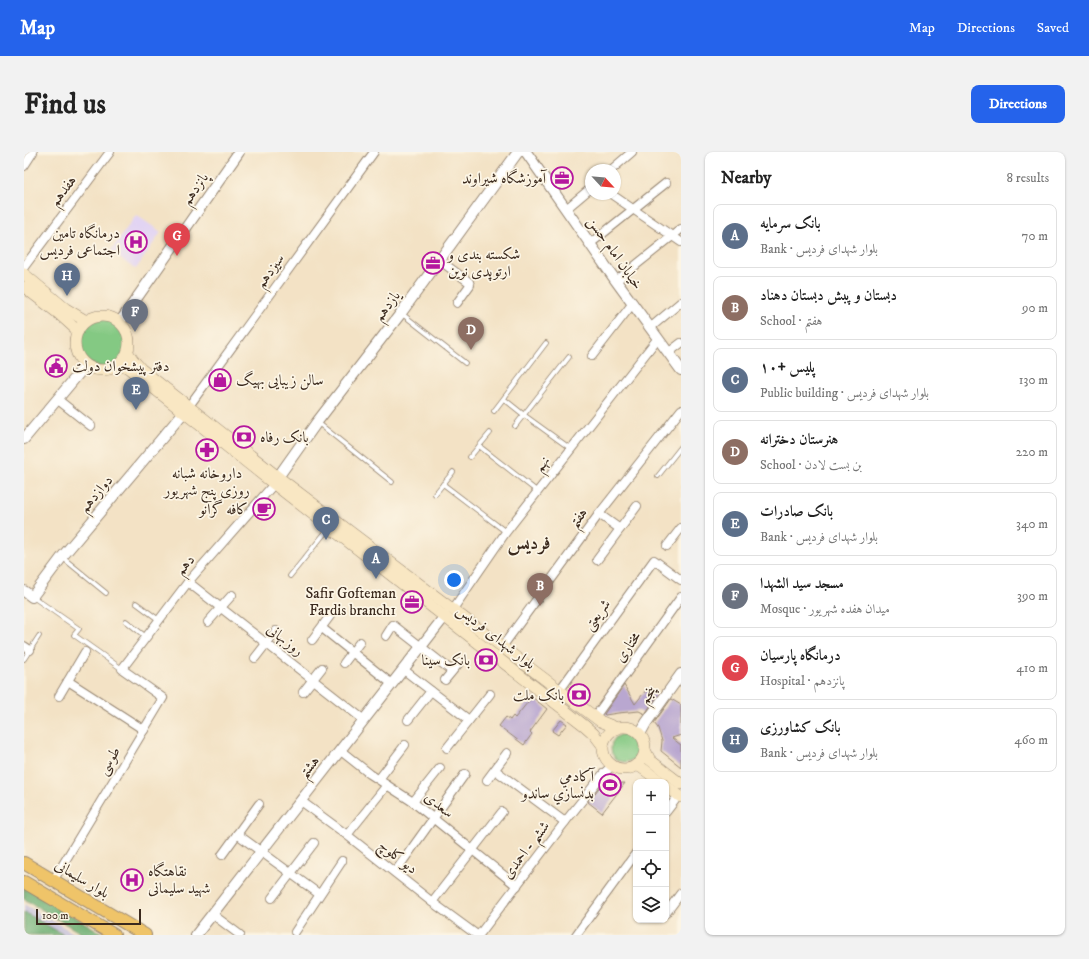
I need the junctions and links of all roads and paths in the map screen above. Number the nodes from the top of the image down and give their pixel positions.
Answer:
1 (34, 152) edge
2 (110, 152) edge
3 (239, 152) edge
4 (374, 152) edge
5 (518, 152) edge
6 (526, 152) edge
7 (632, 152) edge
8 (619, 164) edge
9 (24, 166) edge
10 (666, 183) dead end
11 (585, 193) edge
12 (620, 200) edge
13 (566, 209) junction
14 (633, 209) junction
15 (681, 229) edge
16 (673, 236) junction
17 (681, 242) edge
18 (590, 243) junction
19 (439, 260) junction
20 (24, 267) edge
21 (24, 274) edge
22 (616, 281) junction
23 (24, 287) edge
24 (681, 302) edge
25 (457, 303) dead end
26 (633, 303) junction
27 (401, 313) junction
28 (86, 321) junction
29 (120, 322) junction
30 (650, 328) junction
31 (78, 331) junction
32 (658, 338) junction
33 (546, 343) dead end
34 (681, 343) edge
35 (128, 353) junction
36 (668, 353) junction
37 (592, 356) dead end
38 (569, 357) dead end
39 (465, 363) dead end
40 (86, 365) junction
41 (119, 365) junction
42 (681, 370) edge
43 (57, 399) junction
44 (504, 399) junction
45 (186, 409) junction
46 (681, 410) edge
47 (494, 411) dead end
48 (524, 415) junction
49 (316, 422) junction
50 (91, 426) dead end
51 (515, 426) dead end
52 (490, 433) dead end
53 (24, 439) edge
54 (479, 446) junction
55 (681, 447) edge
56 (571, 450) junction
57 (470, 457) dead end
58 (453, 472) dead end
59 (658, 476) dead end
60 (276, 480) junction
61 (392, 482) dead end
62 (443, 484) junction
63 (538, 492) junction
64 (436, 494) dead end
65 (637, 506) dead end
66 (599, 514) junction
67 (329, 527) junction
68 (681, 528) edge
69 (620, 529) junction
70 (506, 532) junction
71 (667, 546) dead end
72 (62, 558) junction
73 (597, 560) dead end
74 (290, 576) dead end
75 (681, 580) edge
76 (188, 582) junction
77 (106, 593) dead end
78 (28, 594) edge
79 (232, 595) dead end
80 (681, 597) edge
81 (136, 603) dead end
82 (221, 607) junction
83 (449, 613) junction
84 (330, 616) dead end
85 (159, 620) junction
86 (126, 621) dead end
87 (208, 622) dead end
88 (322, 628) junction
89 (276, 632) dead end
90 (39, 636) dead end
91 (386, 636) dead end
92 (146, 637) junction
93 (312, 640) dead end
94 (360, 642) dead end
95 (267, 643) junction
96 (502, 647) junction
97 (27, 648) edge
98 (421, 648) junction
99 (85, 652) dead end
100 (352, 652) junction
101 (255, 658) dead end
102 (24, 659) edge
103 (344, 663) dead end
104 (459, 663) dead end
105 (322, 668) dead end
106 (122, 669) junction
107 (404, 670) junction
108 (452, 671) junction
109 (681, 674) edge
110 (312, 679) junction
111 (445, 680) dead end
112 (68, 681) junction
113 (392, 684) junction
114 (562, 688) dead end
115 (431, 691) junction
116 (303, 692) dead end
117 (490, 694) dead end
118 (59, 696) dead end
119 (597, 714) dead end
120 (364, 720) junction
121 (408, 720) dead end
122 (469, 720) junction
123 (617, 728) junction
124 (144, 730) junction
125 (640, 734) junction
126 (405, 745) dead end
127 (603, 746) junction
128 (447, 748) dead end
129 (341, 750) junction
130 (645, 750) junction
131 (507, 753) dead end
132 (613, 765) junction
133 (636, 765) junction
134 (440, 768) dead end
135 (495, 770) junction
136 (465, 774) dead end
137 (379, 779) junction
138 (657, 779) edge
139 (487, 780) dead end
140 (681, 784) edge
141 (386, 785) junction
142 (669, 788) edge
143 (680, 796) edge
144 (301, 801) junction
145 (413, 802) junction
146 (259, 804) dead end
147 (669, 809) edge
148 (502, 812) dead end
149 (433, 818) junction
150 (565, 822) junction
151 (237, 834) junction
152 (347, 835) junction
153 (314, 842) dead end
154 (473, 850) junction
155 (261, 852) junction
156 (222, 855) dead end
157 (633, 857) edge
158 (342, 861) dead end
159 (24, 863) edge
160 (395, 872) junction
161 (290, 873) junction
162 (53, 881) junction
163 (24, 882) edge
164 (517, 886) junction
165 (681, 893) edge
166 (319, 894) junction
167 (272, 898) dead end
168 (432, 902) junction
169 (669, 909) edge
170 (212, 914) junction
171 (295, 932) dead end
172 (114, 935) edge
173 (145, 935) edge
174 (196, 935) edge
175 (240, 935) edge
176 (478, 935) edge
177 (576, 935) edge

1 - 9 street
2 - 20 street, هفدهم
3 - 29 street, پانزدهم
4 - 45 street, سیزدهم
5 - 19 street, یازدهم
6 - 13 street, خیابان امام حسن
7 - 8 street
10 - 14 street
11 - 13 street
12 - 14 street
13 - 18 street, خیابان امام حسن
14 - 16 street
14 - 18 street
15 - 16 street
16 - 17 street
16 - 22 street
18 - 22 street, خیابان امام حسن
19 - 25 street
19 - 27 street, یازدهم
21 - 28 main road
22 - 26 street, خیابان امام حسن
23 - 31 main road
24 - 30 street
26 - 30 street, خیابان امام حسن
26 - 37 street
27 - 39 lane
27 - 49 street, یازدهم
28 - 29 main road
28 - 31 main road
29 - 35 main road
30 - 32 street, خیابان امام حسن
31 - 40 main road
32 - 36 street, خیابان امام حسن
32 - 56 street, نهم
33 - 44 lane
34 - 36 street
35 - 41 main road
35 - 45 main road, بلوار شهدای فردیس
36 - 42 street, خیابان امام حسن
38 - 48 lane
40 - 41 main road
40 - 43 street
41 - 45 main road, بلوار شهدای فردیس
43 - 50 street
43 - 53 street
44 - 47 lane
44 - 48 lane
45 - 60 main road, بلوار شهدای فردیس
45 - 72 street, دوازدهم
46 - 66 street, هفتم
48 - 51 lane
48 - 56 lane
49 - 60 street, یازدهم
49 - 61 lane
52 - 54 lane
54 - 57 lane
54 - 63 lane
55 - 59 lane
56 - 63 street, نهم
58 - 62 lane
60 - 67 main road, بلوار شهدای فردیس
60 - 76 street, دهم
60 - 83 main road, بلوار شهدای فردیس
62 - 64 lane
62 - 70 lane
63 - 70 street, نهم
65 - 69 street
66 - 69 street
66 - 96 street, هفتم
67 - 74 lane
67 - 83 main road, بلوار شهدای فردیس
68 - 71 street
69 - 73 street
70 - 83 street, نهم
72 - 77 lane
72 - 78 street, دوازدهم
75 - 114 street, شریعتی
76 - 82 street, روزبهانی
76 - 85 street, دهم
78 - 106 lane
79 - 82 street
80 - 119 street, مختاری
81 - 85 lane
82 - 87 street
82 - 95 street, روزبهانی
83 - 96 main road, بلوار شهدای فردیس
83 - 98 street, هشتم
83 - 127 main road, بلوار شهدای فردیس
84 - 88 street
85 - 92 street, دهم
86 - 92 lane
88 - 93 street
88 - 100 street
89 - 95 street
90 - 97 lane
91 - 98 street
92 - 106 street, دهم
94 - 100 street
95 - 101 street
95 - 110 street, روزبهانی
96 - 123 main road, بلوار شهدای فردیس
97 - 102 lane
98 - 107 street, هشتم
98 - 108 street
99 - 112 street
100 - 103 street
100 - 113 street
104 - 108 street
105 - 110 street
106 - 124 street, طوسی
107 - 113 street, هشتم
107 - 115 street
108 - 111 street
109 - 125 street, پنجم
110 - 116 street
110 - 120 street, روزبهانی
112 - 118 street
112 - 124 street
113 - 120 street, هشتم
115 - 121 street
115 - 122 street
117 - 122 street
120 - 129 street, هشتم
122 - 128 street
123 - 125 main road
123 - 127 main road
124 - 162 street, طوسی
125 - 130 main road
126 - 137 street
127 - 132 main road
129 - 137 street, سعدی
129 - 144 street, هشتم
130 - 133 main road
130 - 140 main road
131 - 135 street
132 - 133 main road
132 - 150 street, ششم - احمدی
133 - 138 main road
134 - 145 street
135 - 139 street
135 - 150 street
136 - 149 street
137 - 141 street, سعدی
141 - 145 street, سعدی
141 - 152 street
142 - 143 main road
143 - 147 street
144 - 152 street, دیو کلوچ
144 - 155 street, هشتم
145 - 149 street, سعدی
146 - 151 street
148 - 154 street
149 - 154 street, سعدی
149 - 160 street
150 - 164 street, ششم - احمدی
151 - 155 street
151 - 156 street
152 - 160 street, دیو کلوچ
153 - 161 street
154 - 164 street, سعدی
154 - 168 street
155 - 161 street
155 - 170 street, هشتم
157 - 177 street
158 - 166 street
159 - 162 main road, بلوار سلیمانی
160 - 168 street, دیو کلوچ
161 - 166 street
161 - 167 street
162 - 173 main road, بلوار سلیمانی
163 - 172 main road, بلوار سلیمانی
164 - 176 street, ششم - احمدی
165 - 169 street
166 - 171 street
168 - 176 street, دیو کلوچ
170 - 174 street, هشتم
170 - 175 street

